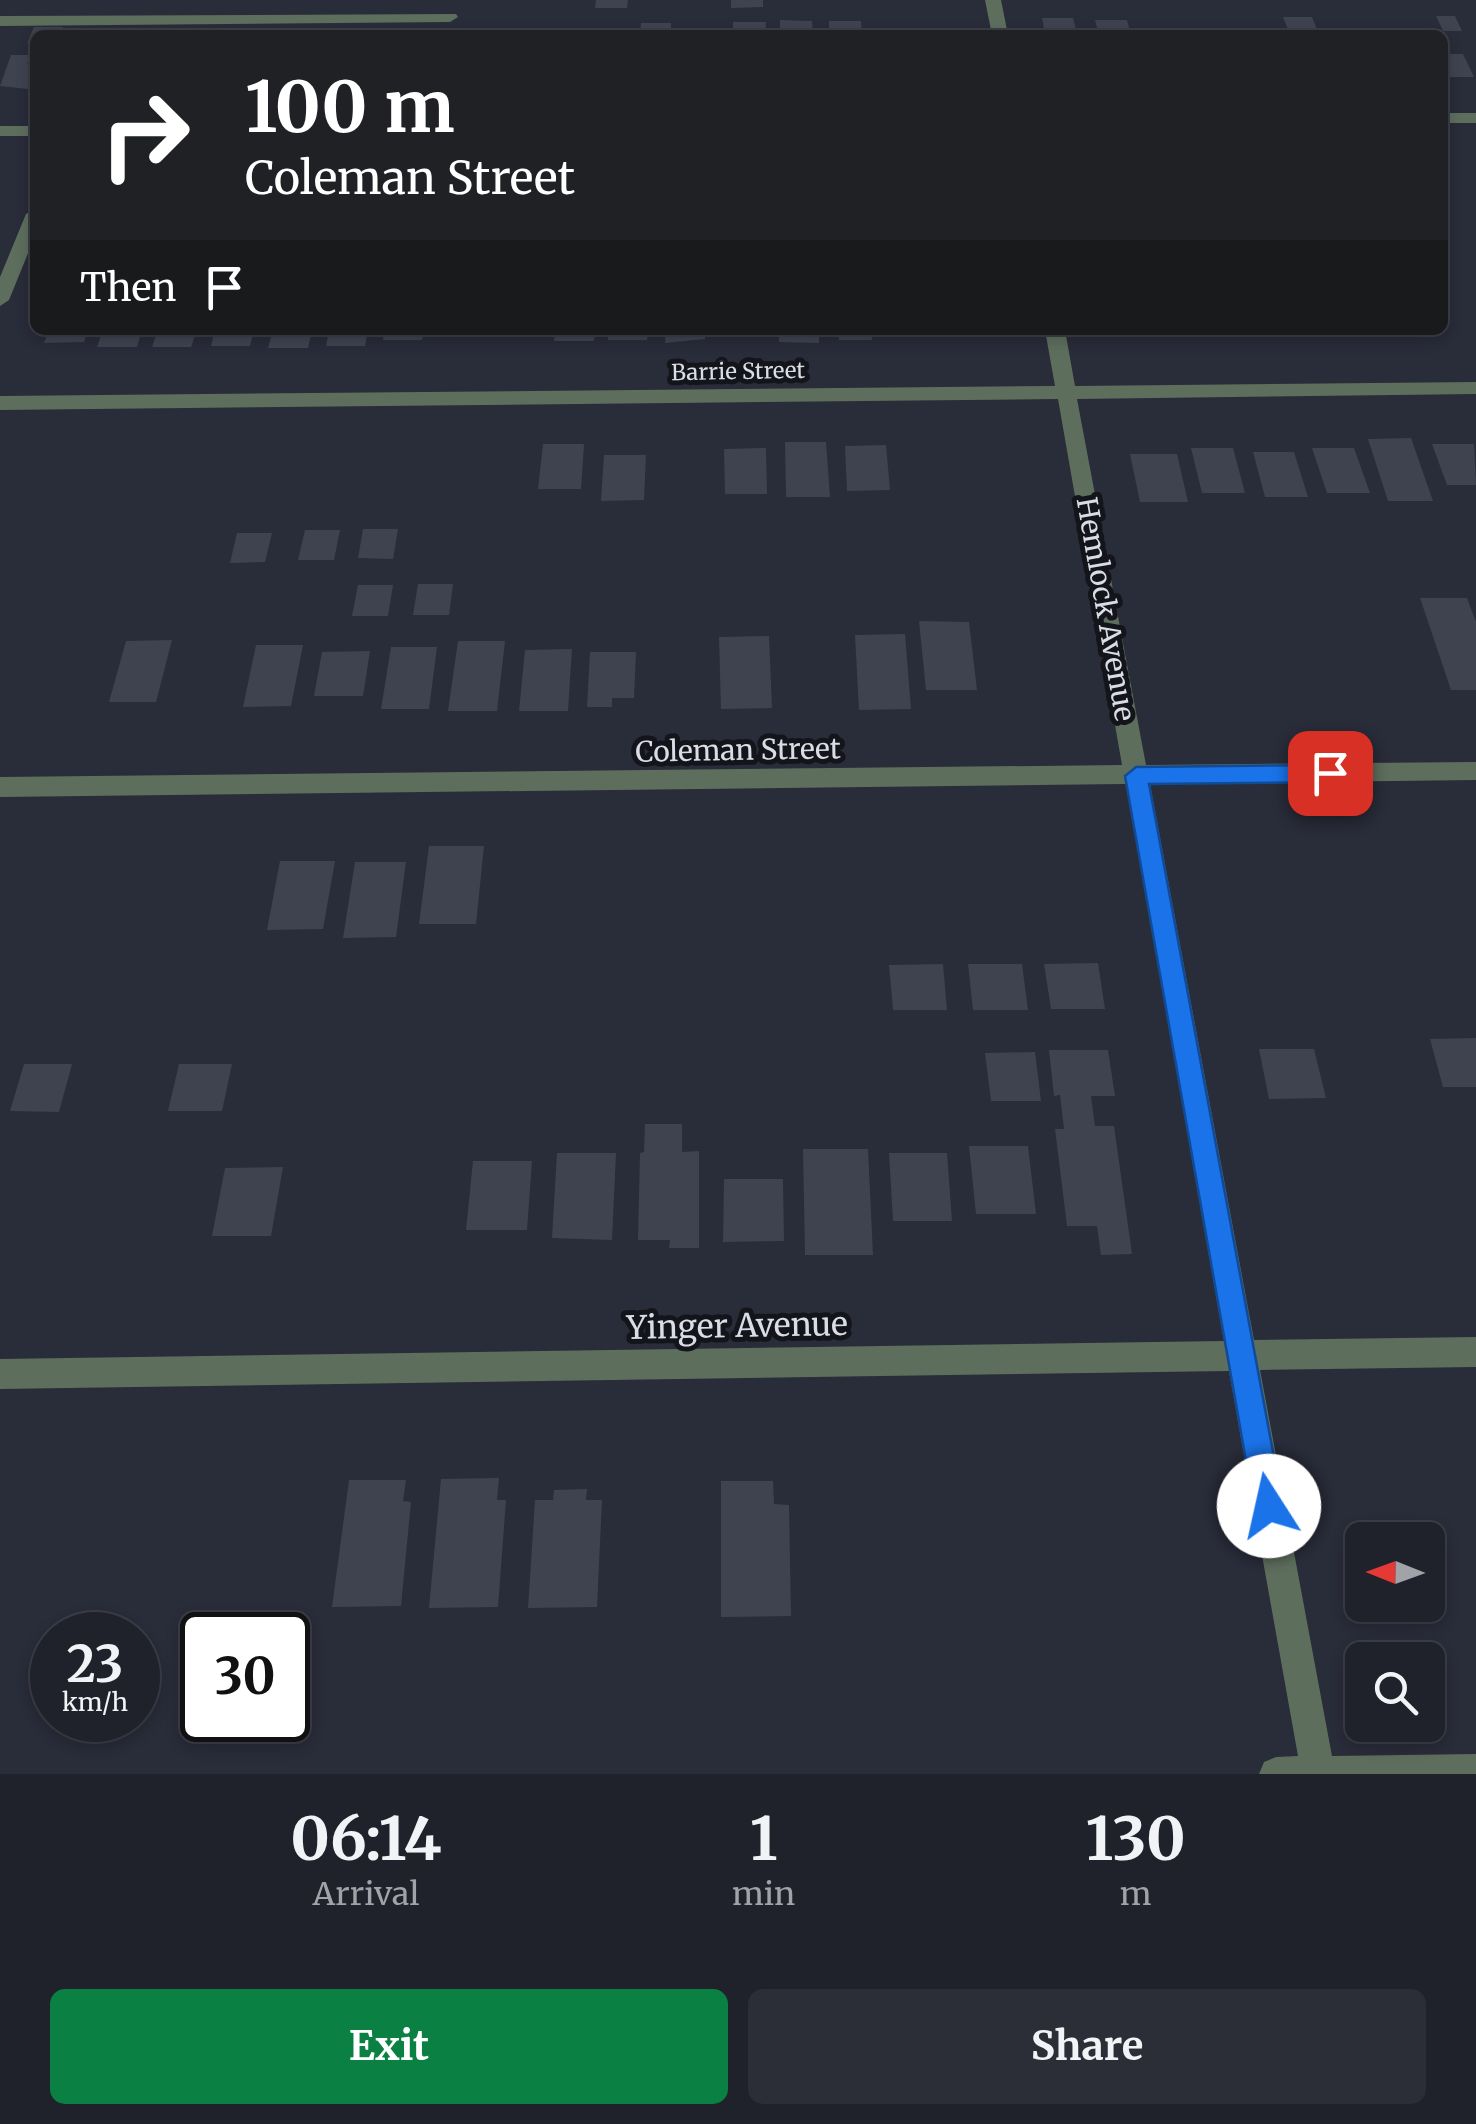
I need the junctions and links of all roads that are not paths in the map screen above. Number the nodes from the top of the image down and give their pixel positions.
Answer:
1 (125, 0) edge
2 (994, 0) edge
3 (450, 17) dead end
4 (0, 21) edge
5 (114, 28) edge
6 (999, 30) edge
7 (1448, 118) edge
8 (1476, 118) edge
9 (0, 131) edge
10 (30, 131) edge
11 (30, 226) edge
12 (0, 300) edge
13 (1056, 335) edge
14 (1476, 388) edge
15 (1066, 392) junction
16 (0, 404) edge
17 (1476, 772) edge
18 (1136, 776) junction
19 (0, 787) edge
20 (1476, 1352) edge
21 (1241, 1354) junction
22 (0, 1374) edge
23 (1476, 1770) edge
24 (1276, 1774) edge
25 (1318, 1774) edge

1 - 5 street
2 - 6 street
3 - 5 street
4 - 5 street
7 - 8 street
9 - 10 street
11 - 12 street
13 - 15 street, Hemlock Avenue
14 - 15 street, Barrie Street
15 - 16 street, Barrie Street
15 - 18 street, Hemlock Avenue
17 - 18 street, Coleman Street
18 - 19 street, Coleman Street
18 - 21 street, Hemlock Avenue
20 - 21 street, Yinger Avenue
21 - 22 street, Yinger Avenue
21 - 25 street, Hemlock Avenue
23 - 25 street
24 - 25 street

